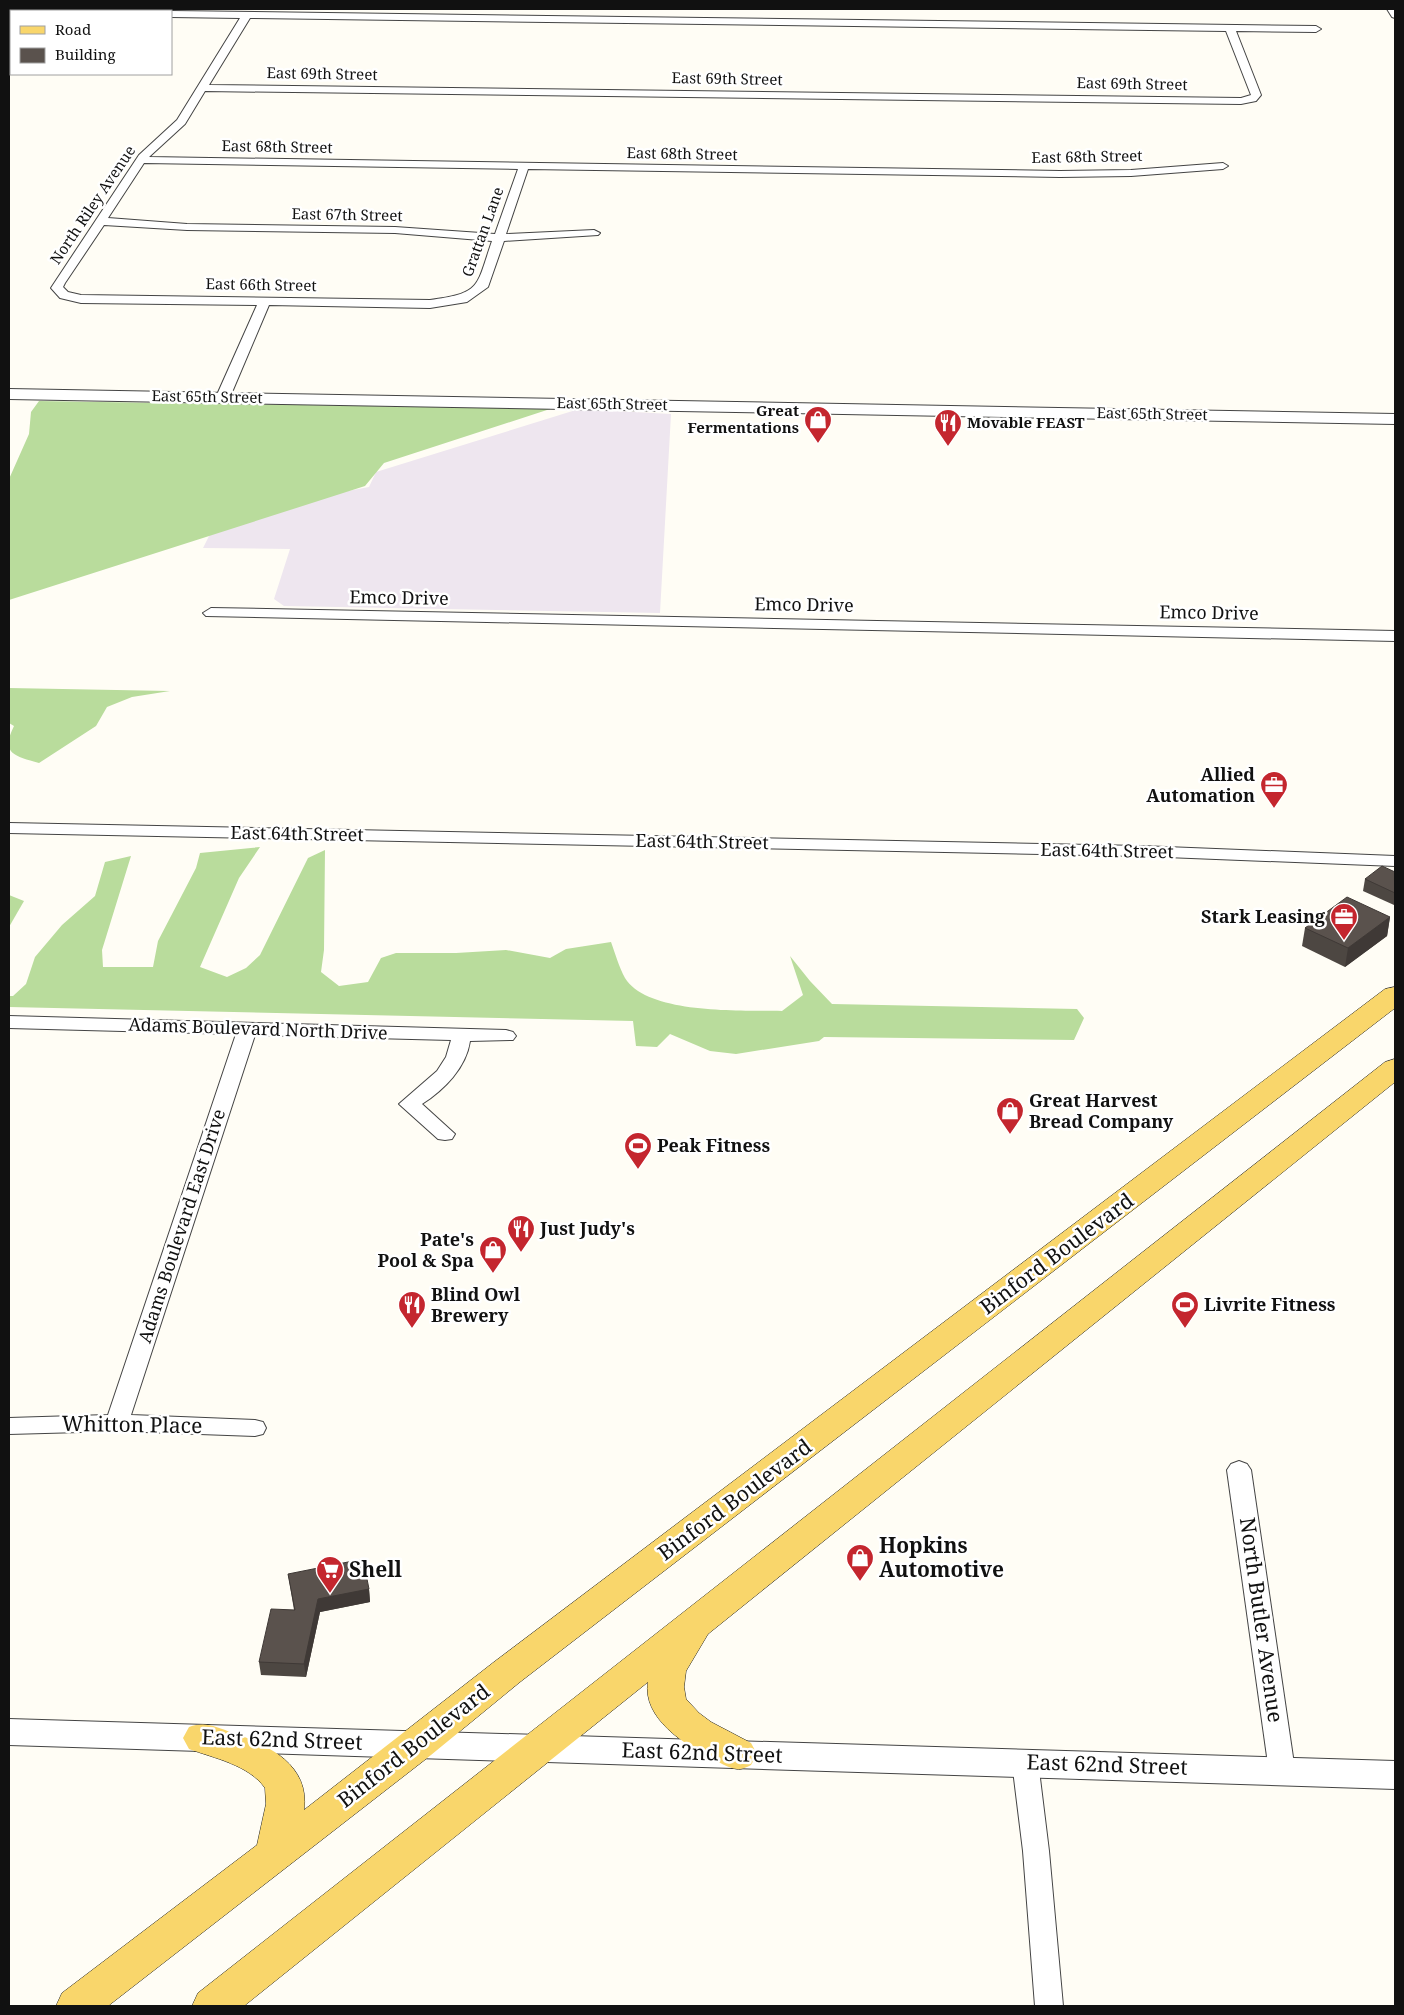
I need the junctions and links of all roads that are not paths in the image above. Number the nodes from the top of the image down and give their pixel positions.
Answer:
1 (1392, 9) edge
2 (172, 14) edge
3 (1395, 15) edge
4 (244, 19) junction
5 (172, 23) edge
6 (1230, 28) junction
7 (1316, 29) dead end
8 (202, 88) junction
9 (141, 160) junction
10 (524, 166) junction
11 (1223, 166) dead end
12 (100, 221) junction
13 (594, 233) dead end
14 (499, 238) junction
15 (60, 292) joint
16 (462, 299) joint
17 (265, 301) junction
18 (9, 394) edge
19 (223, 397) junction
20 (1395, 419) edge
21 (211, 613) dead end
22 (1395, 636) edge
23 (9, 828) edge
24 (1395, 861) edge
25 (1395, 995) edge
26 (9, 1022) edge
27 (247, 1029) junction
28 (461, 1035) junction
29 (506, 1036) dead end
30 (1395, 1068) edge
31 (445, 1134) dead end
32 (117, 1423) junction
33 (9, 1426) edge
34 (255, 1428) dead end
35 (1239, 1470) dead end
36 (704, 1615) junction
37 (9, 1732) edge
38 (202, 1738) junction
39 (418, 1744) junction
40 (538, 1748) junction
41 (738, 1754) junction
42 (1282, 1771) junction
43 (1026, 1775) junction
44 (1395, 1775) edge
45 (274, 1855) junction
46 (77, 2006) edge
47 (213, 2006) edge
48 (1049, 2006) edge

1 - 3 street
2 - 4 street
4 - 5 street
4 - 6 street
4 - 8 street, North Riley Avenue
6 - 7 street
6 - 8 street, East 69th Street
8 - 9 street, North Riley Avenue
9 - 10 street, East 68th Street
9 - 12 street, North Riley Avenue
10 - 11 street, East 68th Street
10 - 14 street, Grattan Lane
12 - 14 street, East 67th Street
12 - 15 street, North Riley Avenue
13 - 14 street, East 67th Street
14 - 16 street, Grattan Lane
15 - 17 street, East 66th Street
16 - 17 street, East 66th Street
17 - 19 street
18 - 19 street, East 65th Street
19 - 20 street, East 65th Street
21 - 22 street, Emco Drive
23 - 24 street, East 64th Street
25 - 39 main road, Binford Boulevard
26 - 27 street, Adams Boulevard North Drive
27 - 28 street, Adams Boulevard North Drive
27 - 32 street, Adams Boulevard East Drive
28 - 29 street, Adams Boulevard North Drive
28 - 31 street
30 - 36 main road
32 - 33 street, Whitton Place
32 - 34 street, Whitton Place
35 - 42 street, North Butler Avenue
36 - 40 main road
36 - 41 main road
37 - 38 street, East 62nd Street
38 - 39 street, East 62nd Street
38 - 45 main road
39 - 40 street, East 62nd Street
39 - 45 main road, Binford Boulevard
40 - 41 street, East 62nd Street
40 - 47 main road
41 - 43 street, East 62nd Street
42 - 43 street, East 62nd Street
42 - 44 street, East 62nd Street
43 - 48 street
45 - 46 main road, Binford Boulevard

